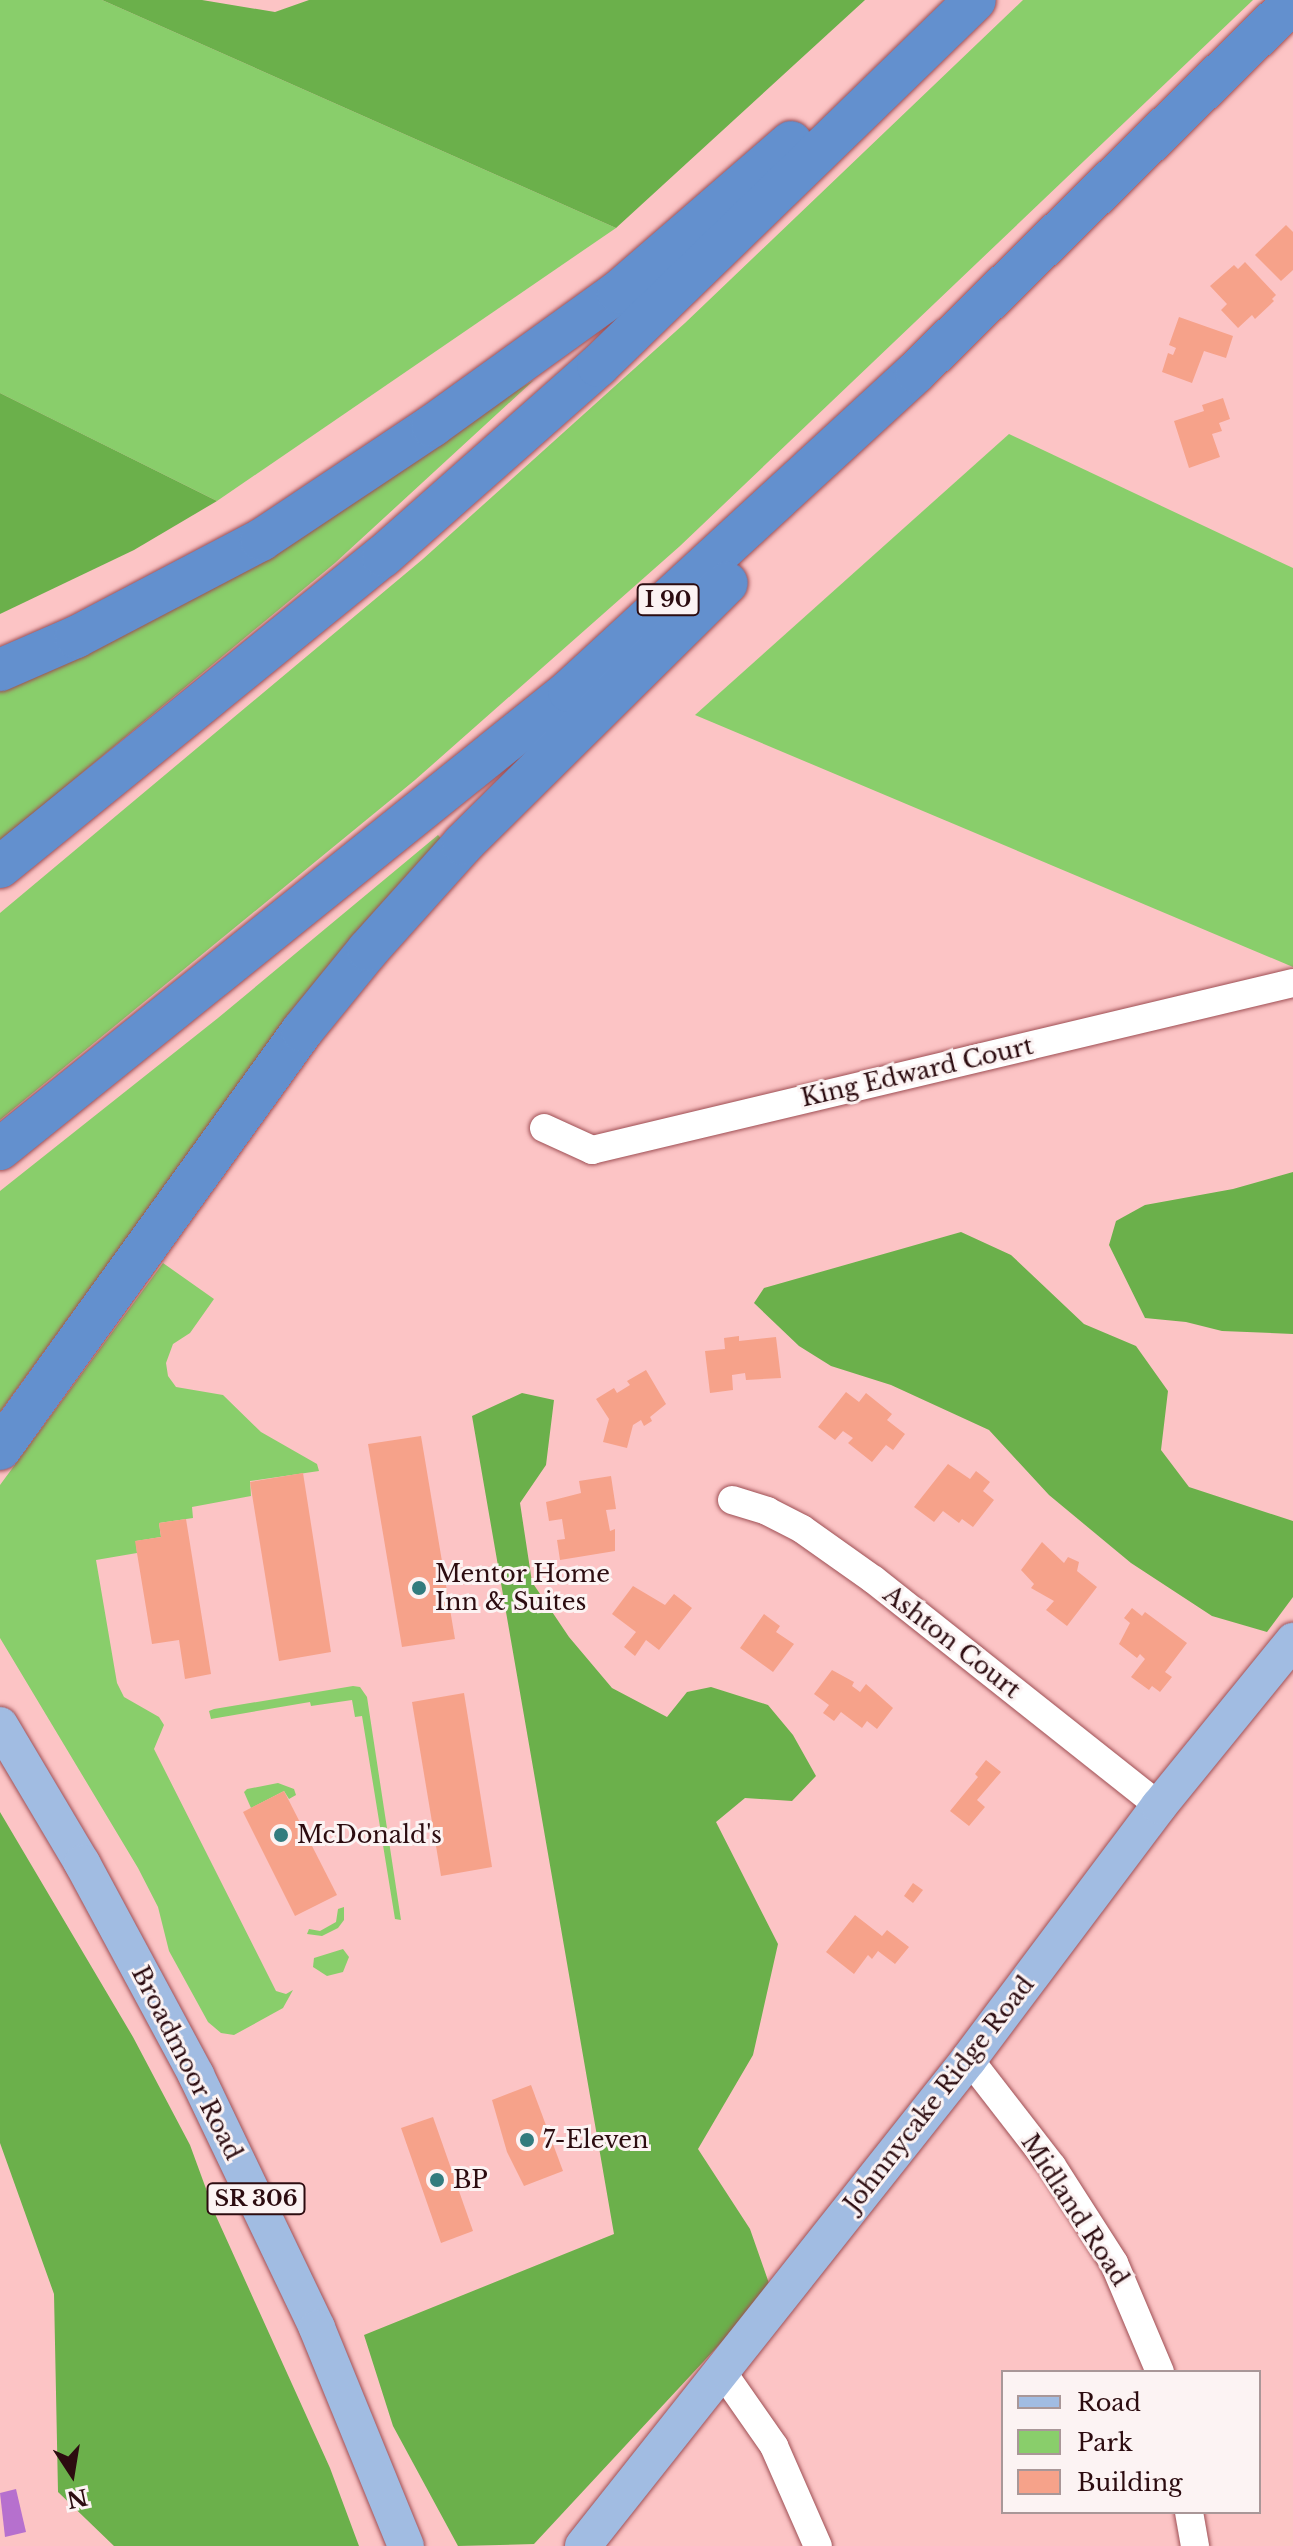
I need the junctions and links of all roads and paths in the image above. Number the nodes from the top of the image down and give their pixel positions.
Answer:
1 (955, 0) edge
2 (975, 0) edge
3 (1293, 2) edge
4 (1132, 160) junction
5 (0, 670) edge
6 (0, 867) edge
7 (1293, 983) edge
8 (544, 1128) dead end
9 (0, 1149) edge
10 (0, 1449) edge
11 (732, 1500) dead end
12 (1293, 1641) edge
13 (0, 1725) edge
14 (1159, 1806) junction
15 (969, 2059) junction
16 (721, 2370) junction
17 (1159, 2370) edge
18 (1189, 2514) edge
19 (406, 2546) edge
20 (583, 2546) edge
21 (818, 2546) edge
22 (1195, 2546) edge

1 - 5 highway
2 - 6 highway
3 - 4 highway, I 90
4 - 9 highway, I 90
4 - 10 highway
7 - 8 street, King Edward Court
11 - 14 street, Ashton Court
12 - 14 main road, Johnnycake Ridge Road
13 - 19 main road, Broadmoor Road / SR 306
14 - 15 main road, Johnnycake Ridge Road
15 - 16 main road, Johnnycake Ridge Road
15 - 17 street, Midland Road
16 - 20 main road, Johnnycake Ridge Road
16 - 21 street
18 - 22 street

